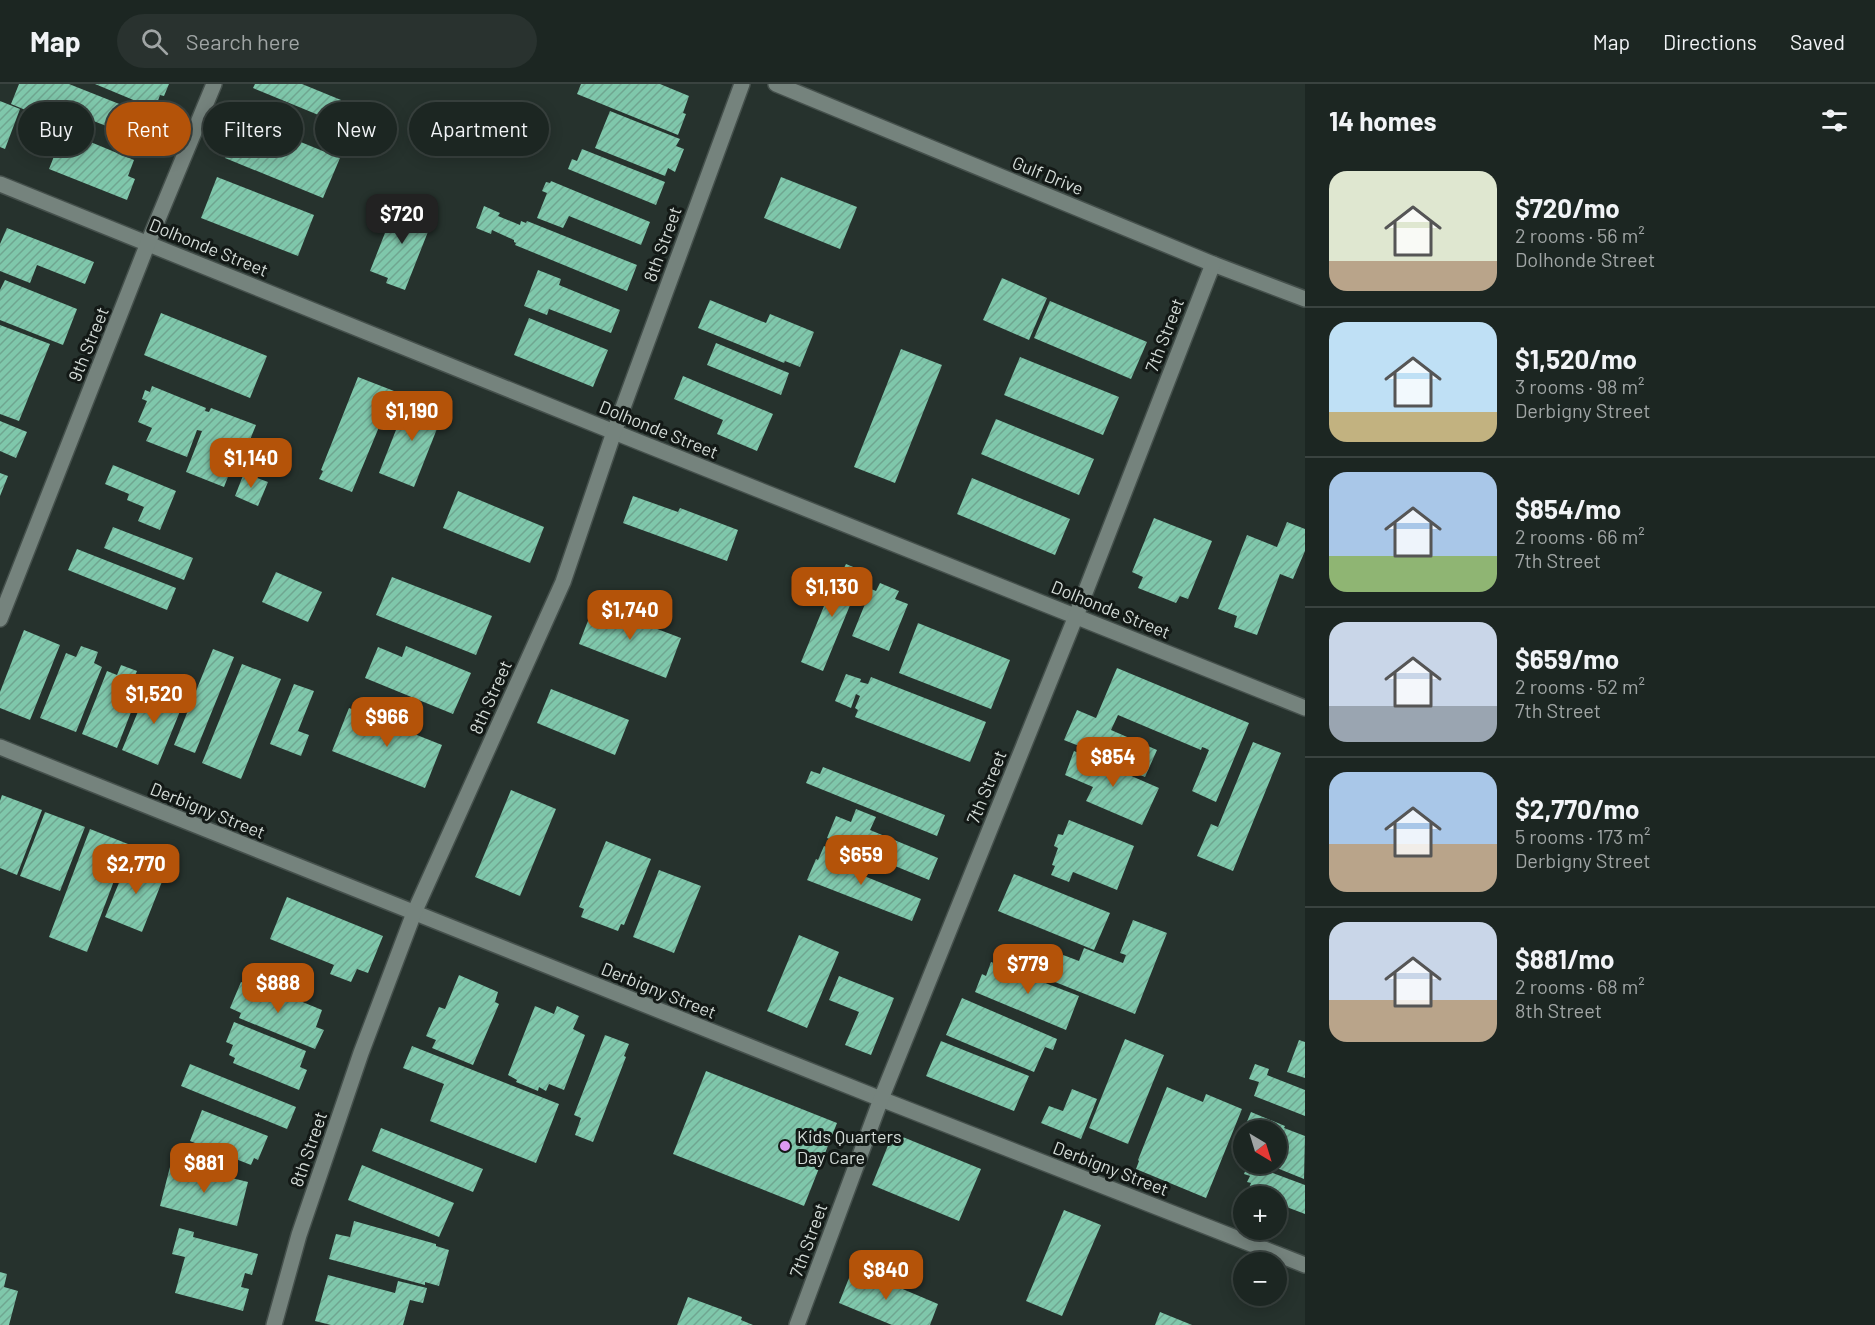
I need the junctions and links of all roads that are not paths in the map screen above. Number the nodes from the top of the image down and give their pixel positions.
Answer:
1 (214, 84) edge
2 (742, 84) edge
3 (776, 84) edge
4 (0, 184) edge
5 (148, 243) junction
6 (1213, 264) junction
7 (1305, 299) edge
8 (614, 432) junction
9 (1076, 616) junction
10 (0, 619) edge
11 (1305, 708) edge
12 (0, 747) edge
13 (414, 913) junction
14 (881, 1099) junction
15 (1305, 1265) edge
16 (274, 1325) edge
17 (797, 1325) edge

1 - 5 street, 9th Street
2 - 8 street, 8th Street
3 - 6 street, Gulf Drive
4 - 5 street, Dolhonde Street
5 - 8 street, Dolhonde Street
5 - 10 street, 9th Street
6 - 7 street, Gulf Drive
6 - 9 street, 7th Street
8 - 9 street, Dolhonde Street
8 - 13 street, 8th Street
9 - 11 street, Dolhonde Street
9 - 14 street, 7th Street
12 - 13 street, Derbigny Street
13 - 14 street, Derbigny Street
13 - 16 street, 8th Street
14 - 15 street, Derbigny Street
14 - 17 street, 7th Street

